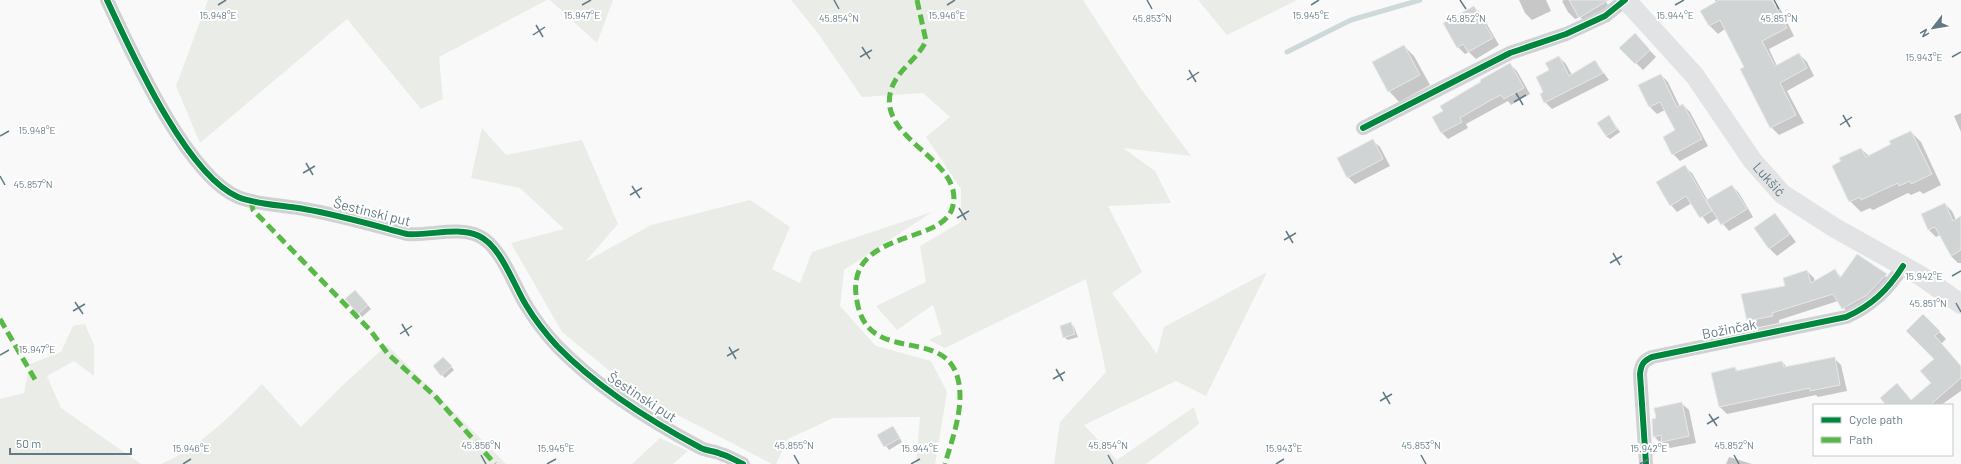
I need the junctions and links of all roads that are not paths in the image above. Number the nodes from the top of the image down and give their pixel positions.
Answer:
1 (107, 0) edge
2 (1626, 0) edge
3 (1364, 128) dead end
4 (1903, 266) junction
5 (1961, 304) edge
6 (743, 464) edge
7 (1646, 464) edge

1 - 6 street, Šestinski put
2 - 3 street
2 - 4 main road, Lukšić
4 - 5 main road, Lukšić
4 - 7 street, Božinčak

